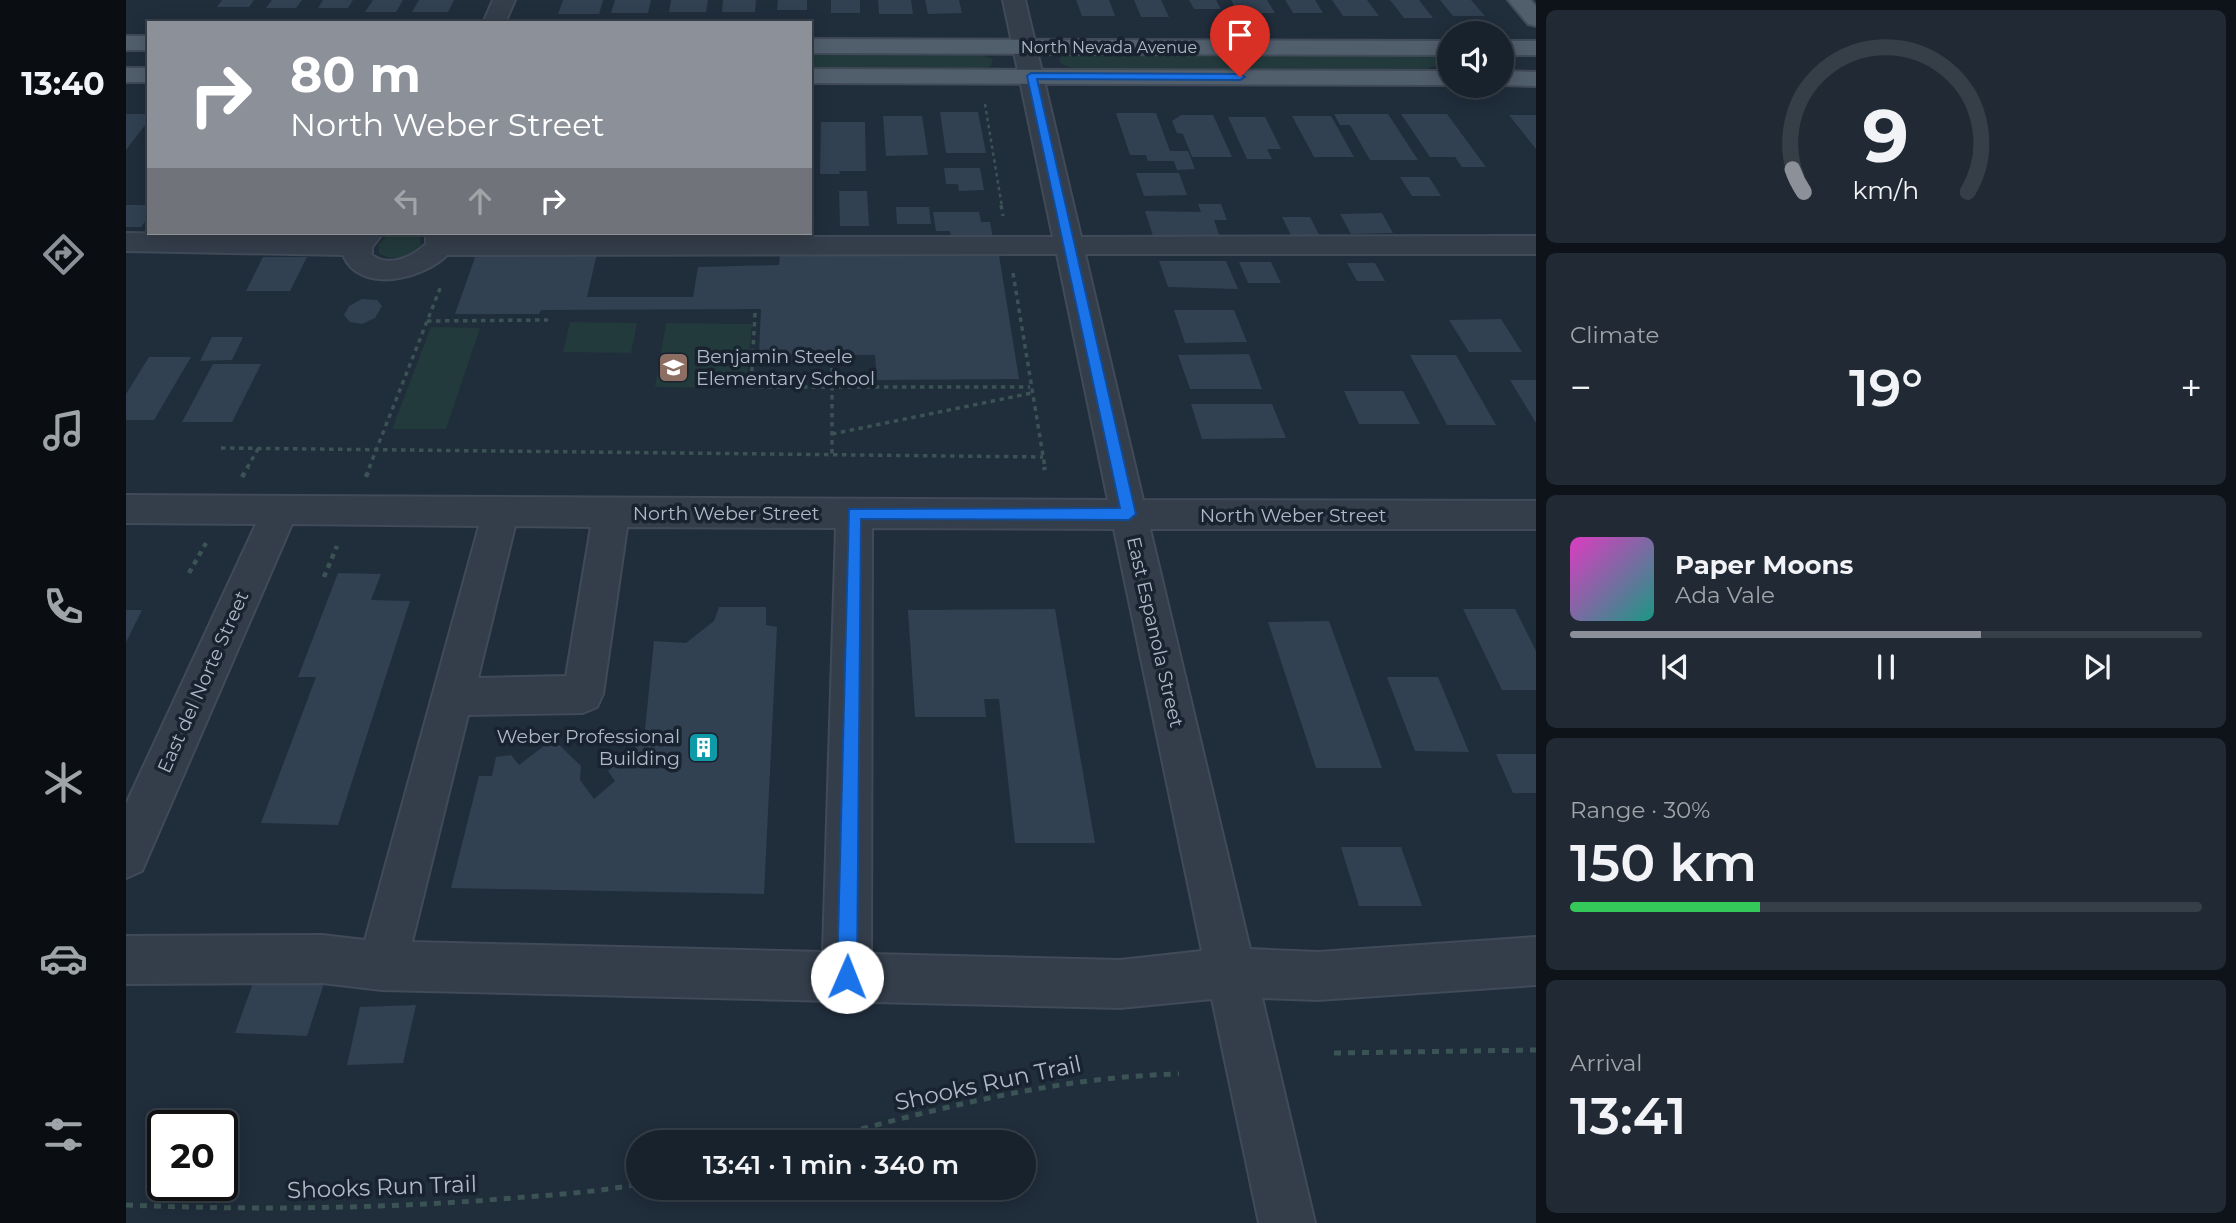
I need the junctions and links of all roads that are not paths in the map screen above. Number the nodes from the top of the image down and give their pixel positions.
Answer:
1 (504, 0) edge
2 (1014, 0) edge
3 (1519, 0) edge
4 (1536, 19) edge
5 (495, 21) edge
6 (126, 43) edge
7 (147, 43) edge
8 (812, 46) edge
9 (1437, 48) edge
10 (1514, 48) edge
11 (1536, 48) edge
12 (1028, 61) junction
13 (126, 75) edge
14 (147, 75) edge
15 (812, 76) edge
16 (1437, 78) edge
17 (1514, 78) edge
18 (1536, 79) edge
19 (364, 239) edge
20 (440, 239) edge
21 (126, 242) edge
22 (1068, 245) junction
23 (1536, 245) edge
24 (126, 509) edge
25 (281, 510) junction
26 (501, 512) junction
27 (611, 513) junction
28 (854, 513) junction
29 (1129, 514) junction
30 (1536, 515) edge
31 (453, 697) junction
32 (126, 855) edge
33 (126, 960) edge
34 (1536, 961) edge
35 (382, 966) junction
36 (1231, 973) junction
37 (847, 977) junction
38 (1287, 1223) edge

1 - 5 street
2 - 12 street, East Espanola Street
3 - 4 main road
6 - 7 main road
8 - 12 main road, North Nevada Avenue
9 - 12 main road, North Nevada Avenue
10 - 11 main road
12 - 15 main road, North Nevada Avenue
12 - 16 main road, North Nevada Avenue
12 - 22 street, East Espanola Street
13 - 14 main road
17 - 18 main road
19 - 20 street
19 - 21 street
20 - 22 street
22 - 23 street
22 - 29 street, East Espanola Street
24 - 25 street, North Weber Street
25 - 26 street, North Weber Street
25 - 32 street, East del Norte Street
26 - 27 street, North Weber Street
26 - 31 street
27 - 28 street, North Weber Street
27 - 31 street
28 - 29 street, North Weber Street
28 - 37 street
29 - 30 street, North Weber Street
29 - 36 street, East Espanola Street
31 - 35 street
33 - 35 street
34 - 36 street
35 - 37 street
36 - 37 street
36 - 38 street, East Espanola Street

